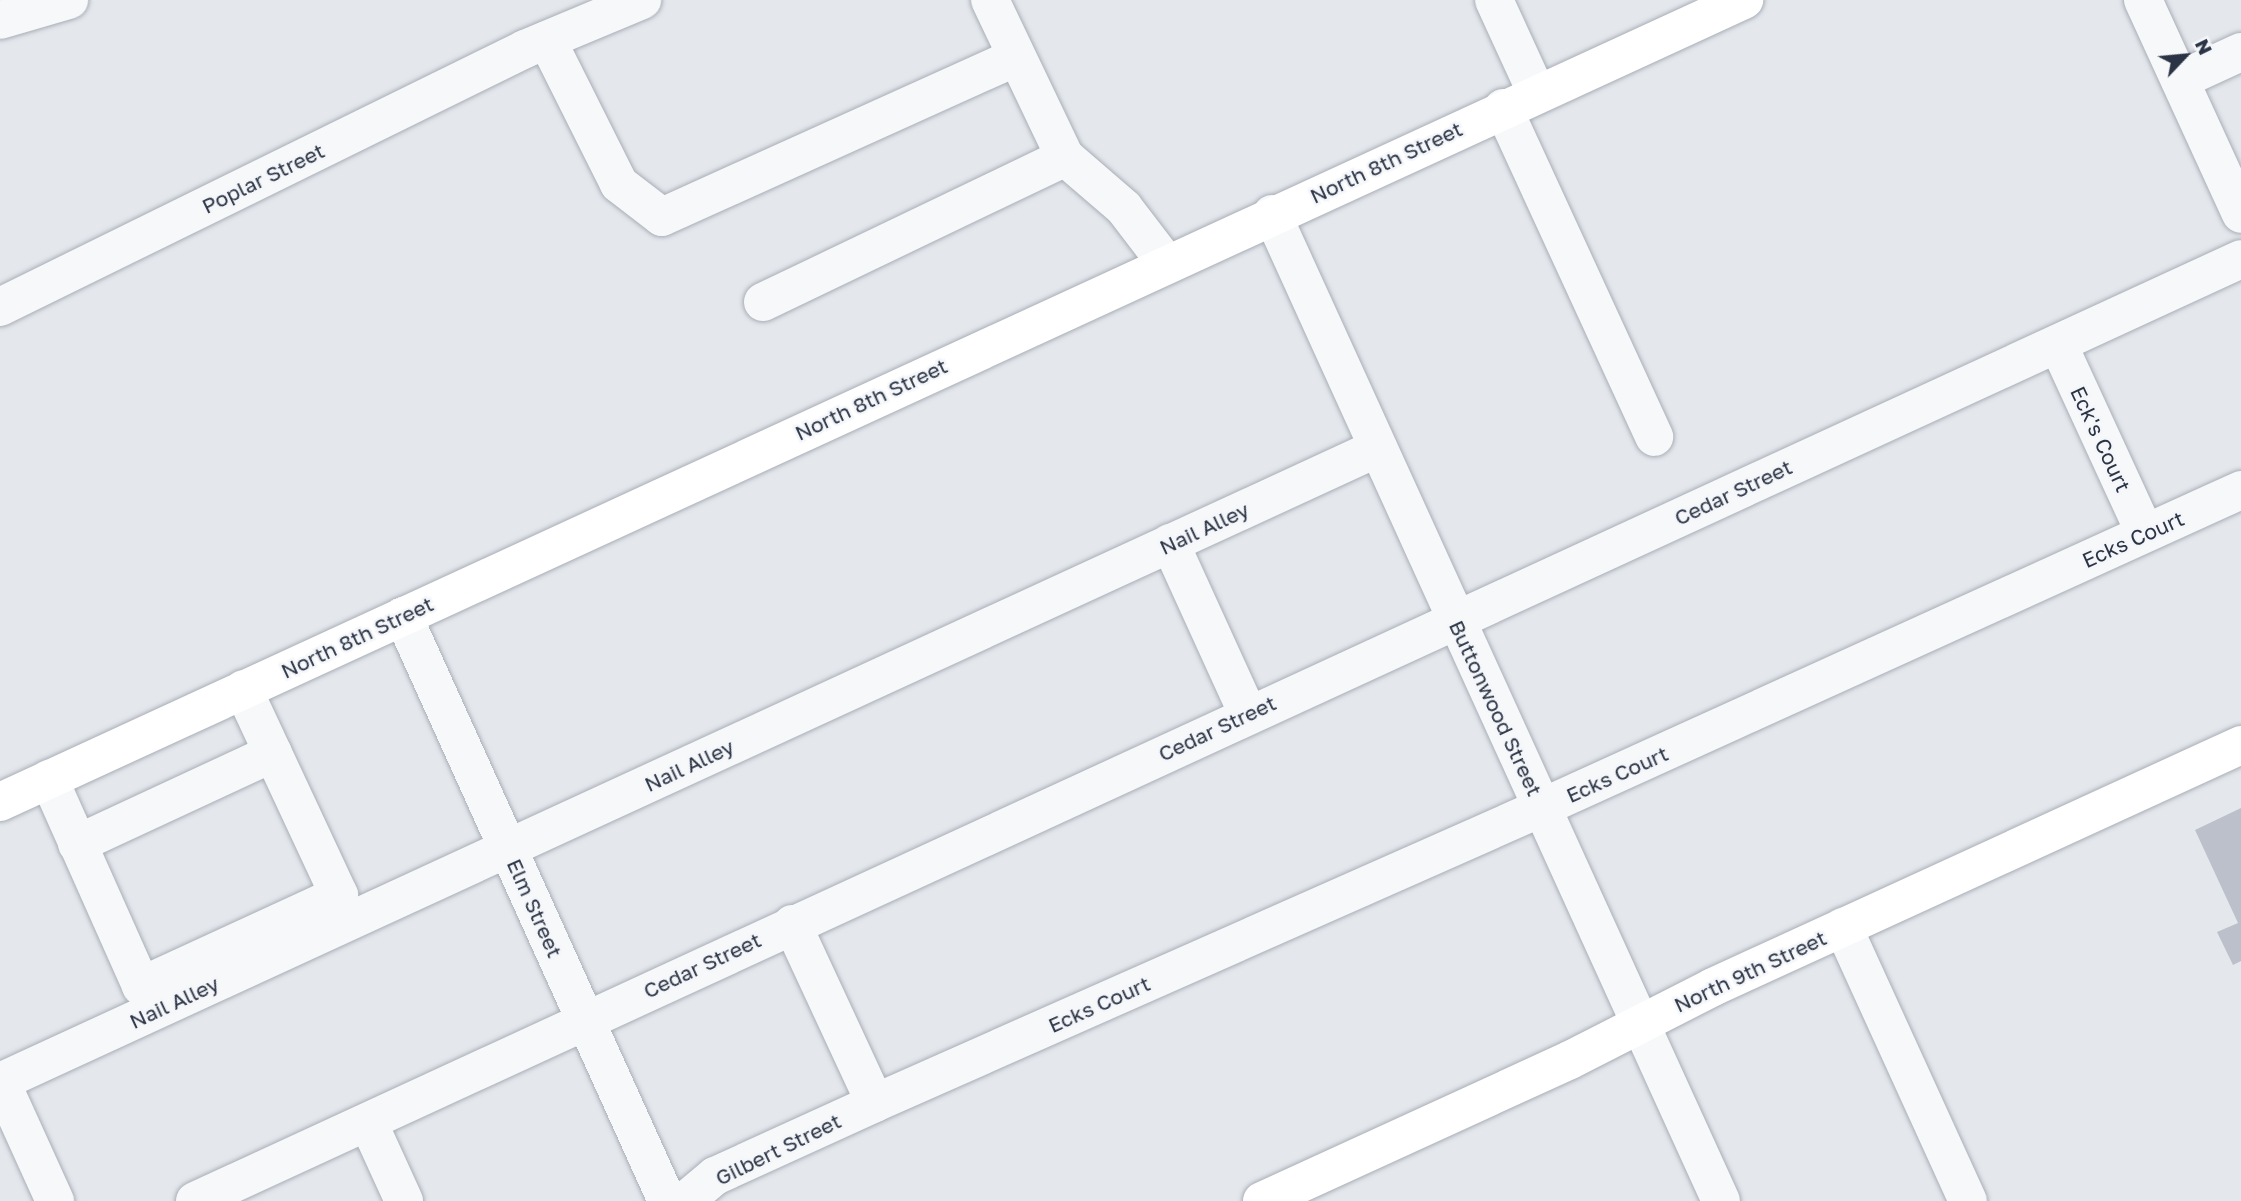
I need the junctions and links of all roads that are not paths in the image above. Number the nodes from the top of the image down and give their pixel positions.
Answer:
1 (69, 0) edge
2 (642, 0) edge
3 (990, 0) edge
4 (1494, 0) edge
5 (1744, 0) edge
6 (2143, 0) edge
7 (0, 20) edge
8 (536, 45) junction
9 (2241, 52) edge
10 (1016, 57) junction
11 (2180, 80) junction
12 (1520, 101) junction
13 (1065, 157) junction
14 (1272, 214) junction
15 (2241, 214) edge
16 (2241, 259) edge
17 (1166, 263) junction
18 (762, 302) dead end
19 (0, 307) edge
20 (2057, 344) junction
21 (1654, 437) dead end
22 (1378, 448) junction
23 (2241, 490) edge
24 (2145, 533) junction
25 (1170, 543) junction
26 (403, 616) junction
27 (1455, 619) junction
28 (243, 689) junction
29 (1248, 714) junction
30 (2241, 745) edge
31 (273, 753) junction
32 (49, 779) junction
33 (0, 802) edge
34 (1541, 808) junction
35 (77, 844) junction
36 (508, 849) junction
37 (792, 924) junction
38 (1843, 927) junction
39 (586, 1022) junction
40 (1640, 1024) junction
41 (1, 1082) edge
42 (875, 1103) junction
43 (368, 1122) junction
44 (55, 1201) edge
45 (195, 1201) edge
46 (404, 1201) edge
47 (667, 1201) edge
48 (685, 1201) edge
49 (1262, 1201) edge
50 (1721, 1201) edge
51 (1968, 1201) edge

1 - 7 street
2 - 8 street, Poplar Street
3 - 10 street
4 - 12 street
5 - 12 main road, North 8th Street
6 - 11 street
8 - 10 street
8 - 19 street, Poplar Street
9 - 11 street
10 - 13 street
11 - 15 street
12 - 14 main road, North 8th Street
12 - 21 street
13 - 17 street
13 - 18 street
14 - 17 main road, North 8th Street
14 - 22 street, Buttonwood Street
16 - 20 street, Cedar Street
17 - 26 main road, North 8th Street
20 - 24 street, Eck's Court
20 - 27 street, Cedar Street
22 - 25 street, Nail Alley
22 - 27 street, Buttonwood Street
23 - 24 street, Ecks Court
24 - 34 street, Ecks Court
25 - 29 street
25 - 36 street, Nail Alley
26 - 28 main road, North 8th Street
26 - 36 street, Elm Street
27 - 29 street, Cedar Street
27 - 34 street, Buttonwood Street
28 - 31 street
28 - 32 main road, North 8th Street
29 - 37 street, Cedar Street
30 - 38 main road, North 9th Street
31 - 35 street
31 - 35 street
32 - 33 main road, North 8th Street
32 - 35 street
34 - 40 street, Buttonwood Street
34 - 42 street, Ecks Court
36 - 39 street, Elm Street
36 - 41 street, Nail Alley
37 - 39 street, Cedar Street
37 - 42 street
38 - 40 main road, North 9th Street
38 - 51 street
39 - 43 street, Cedar Street
39 - 47 street, Elm Street
40 - 49 main road, North 9th Street
40 - 50 street, Buttonwood Street
41 - 44 street
42 - 48 street, Gilbert Street
43 - 45 street, Cedar Street
43 - 46 street

